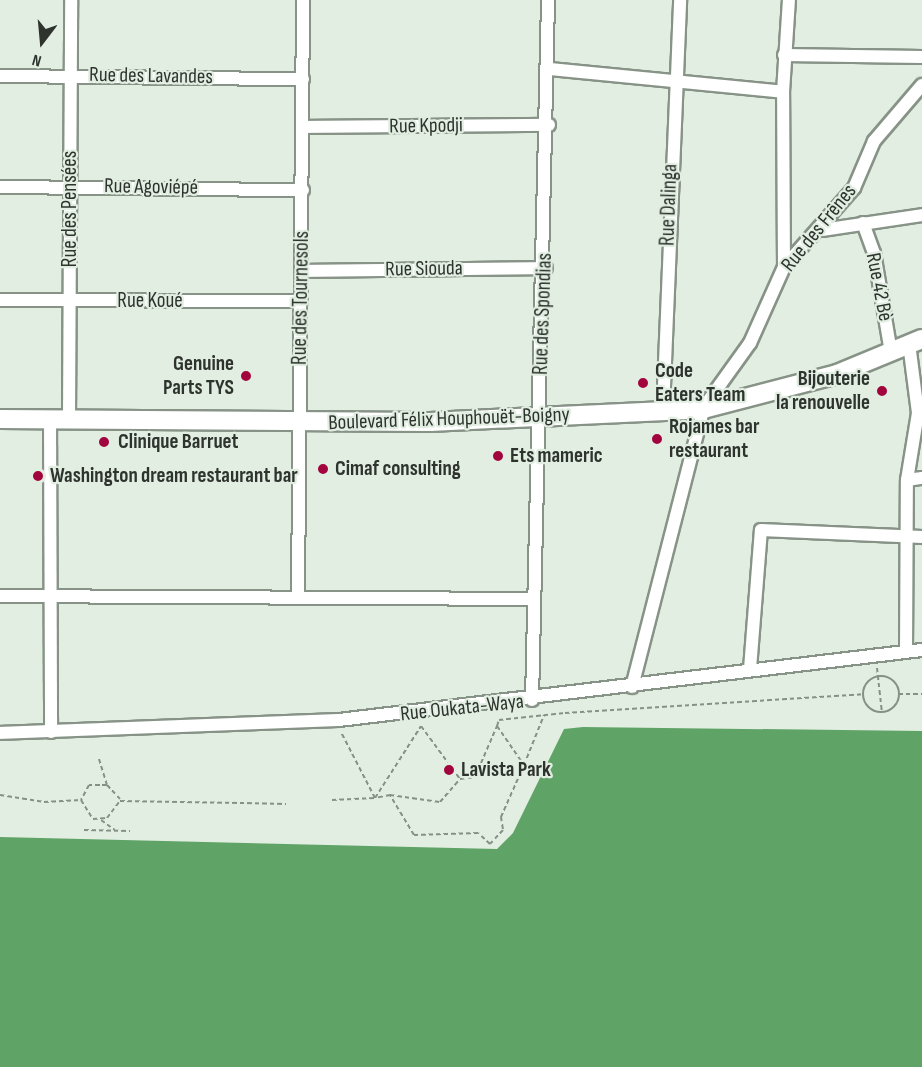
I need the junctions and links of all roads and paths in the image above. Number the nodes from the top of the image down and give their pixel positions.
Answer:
1 (70, 0) edge
2 (303, 0) edge
3 (548, 0) edge
4 (680, 0) edge
5 (789, 0) edge
6 (784, 55) junction
7 (922, 57) edge
8 (550, 69) junction
9 (71, 75) junction
10 (0, 76) edge
11 (303, 79) junction
12 (674, 82) junction
13 (922, 85) edge
14 (783, 92) junction
15 (549, 125) junction
16 (303, 128) junction
17 (71, 186) junction
18 (0, 187) edge
19 (303, 190) junction
20 (922, 215) edge
21 (863, 223) junction
22 (822, 230) junction
23 (784, 267) junction
24 (546, 268) junction
25 (303, 270) junction
26 (0, 300) edge
27 (70, 301) junction
28 (301, 301) junction
29 (915, 342) edge
30 (891, 352) junction
31 (704, 407) junction
32 (663, 410) junction
33 (50, 418) junction
34 (69, 418) junction
35 (0, 419) edge
36 (539, 420) junction
37 (300, 423) junction
38 (922, 478) edge
39 (907, 480) junction
40 (909, 537) junction
41 (922, 537) edge
42 (0, 596) edge
43 (54, 597) junction
44 (298, 597) junction
45 (534, 599) junction
46 (922, 650) edge
47 (906, 652) junction
48 (876, 656) junction
49 (750, 669) junction
50 (878, 675) junction
51 (632, 687) junction
52 (863, 694) junction
53 (898, 694) junction
54 (922, 694) edge
55 (532, 700) junction
56 (882, 713) junction
57 (544, 715) junction
58 (339, 720) junction
59 (497, 726) junction
60 (51, 732) junction
61 (0, 733) edge
62 (99, 759) dead end
63 (524, 765) junction
64 (460, 779) junction
65 (107, 784) junction
66 (0, 795) edge
67 (390, 795) junction
68 (375, 798) junction
69 (81, 800) junction
70 (332, 800) dead end
71 (120, 801) junction
72 (286, 804) dead end
73 (100, 820) junction
74 (84, 830) dead end
75 (115, 830) junction
76 (130, 831) dead end

1 - 9 street, Rue des Pensées
2 - 11 street, Rue des Tournesols
3 - 8 street, Rue des Spondias
4 - 12 street, Rue Dalinga
5 - 6 street
6 - 7 street
6 - 14 street
8 - 12 street
8 - 15 street, Rue des Spondias
9 - 10 street, Rue des Lavandes
9 - 11 street, Rue des Lavandes
9 - 17 street, Rue des Pensées
11 - 16 street, Rue des Tournesols
12 - 14 street
12 - 32 street, Rue Dalinga
13 - 22 street, Rue des Frênes
14 - 23 street
15 - 16 street, Rue Kpodji
15 - 24 street, Rue des Spondias
16 - 19 street, Rue des Tournesols
17 - 18 street, Rue Agoviépé
17 - 19 street, Rue Agoviépé
17 - 27 street, Rue des Pensées
19 - 25 street, Rue des Tournesols
20 - 21 street
21 - 22 street
21 - 30 street, Rue 42 Bè
22 - 23 street, Rue des Frênes
23 - 31 street, Rue des Frênes
24 - 25 street, Rue Siouda
24 - 36 street, Rue des Spondias
25 - 28 street, Rue des Tournesols
26 - 27 street, Rue Koué
27 - 28 street, Rue Koué
27 - 34 street, Rue des Pensées
28 - 37 street, Rue des Tournesols
29 - 30 street, Boulevard Félix Houphouët-Boigny
29 - 39 street
30 - 31 street, Boulevard Félix Houphouët-Boigny
31 - 32 street, Boulevard Félix Houphouët-Boigny
31 - 51 street
32 - 36 street, Boulevard Félix Houphouët-Boigny
33 - 34 street, Boulevard Félix Houphouët-Boigny
33 - 35 street, Boulevard Félix Houphouët-Boigny
33 - 43 street
34 - 37 street, Boulevard Félix Houphouët-Boigny
36 - 37 street, Boulevard Félix Houphouët-Boigny
36 - 45 street, Rue des Spondias
37 - 44 street, Rue des Tournesols
38 - 39 street
39 - 40 street
40 - 41 street
40 - 47 street
40 - 49 street
42 - 43 street
43 - 44 street
43 - 60 street
44 - 45 street
45 - 55 street, Rue des Spondias
46 - 47 street, Rue Oukata-Waya
47 - 48 street, Rue Oukata-Waya
48 - 49 street, Rue Oukata-Waya
48 - 50 path
49 - 51 street, Rue Oukata-Waya
50 - 52 path
50 - 53 path
50 - 56 path
51 - 55 street, Rue Oukata-Waya
52 - 56 path
52 - 57 path
53 - 54 path
53 - 56 path
55 - 58 street, Rue Oukata-Waya
57 - 59 path
57 - 63 path
58 - 60 street, Rue Oukata-Waya
58 - 68 path
59 - 63 path
59 - 64 path
60 - 61 street, Rue Oukata-Waya
62 - 65 path
63 - 67 path
64 - 67 path
64 - 68 path
65 - 69 path
65 - 71 path
66 - 69 path
67 - 68 path
68 - 70 path
69 - 73 path
71 - 72 path
71 - 73 path
73 - 75 path
74 - 75 path
75 - 76 path

